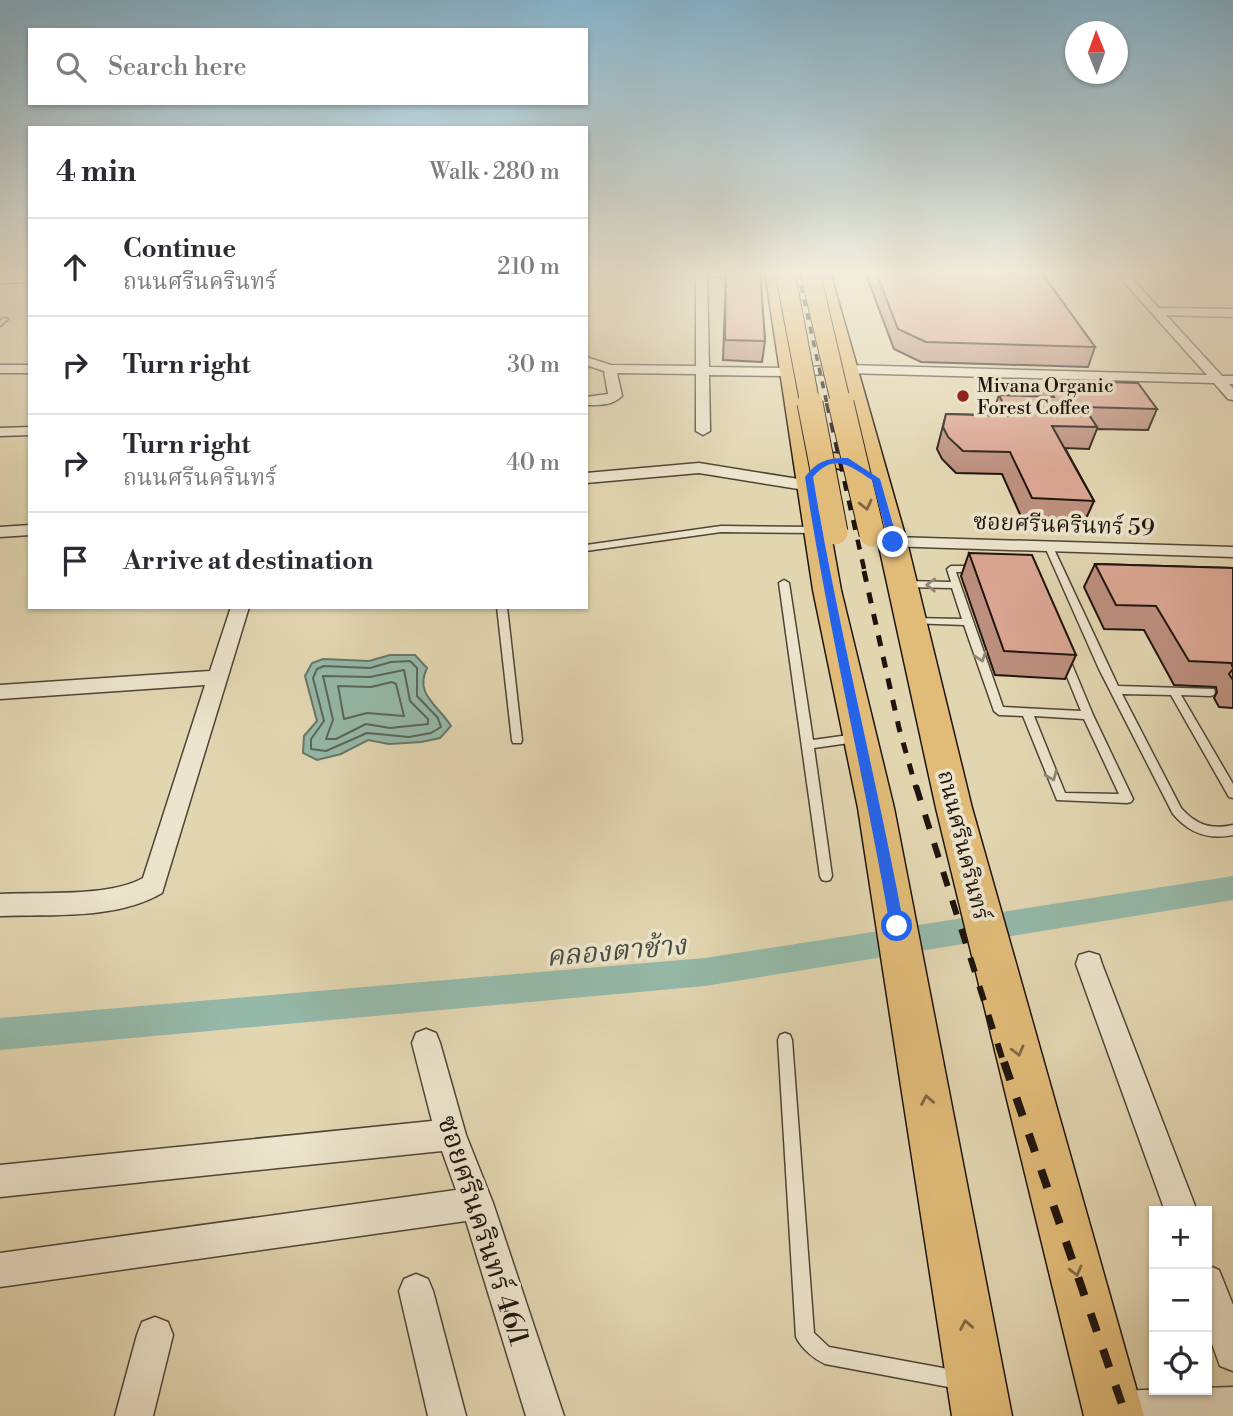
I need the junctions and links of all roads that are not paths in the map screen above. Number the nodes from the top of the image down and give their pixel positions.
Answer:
1 (702, 338) edge
2 (786, 338) edge
3 (790, 338) edge
4 (828, 338) edge
5 (838, 338) edge
6 (1179, 338) edge
7 (588, 362) edge
8 (0, 369) edge
9 (28, 369) edge
10 (615, 369) junction
11 (846, 369) junction
12 (702, 370) junction
13 (790, 372) junction
14 (1217, 380) junction
15 (1233, 380) edge
16 (1233, 396) edge
17 (588, 401) edge
18 (28, 431) edge
19 (704, 431) dead end
20 (0, 432) edge
21 (588, 478) edge
22 (876, 479) junction
23 (810, 482) junction
24 (28, 530) edge
25 (826, 531) junction
26 (0, 532) edge
27 (883, 538) junction
28 (1048, 547) junction
29 (588, 548) edge
30 (1233, 552) edge
31 (989, 570) edge
32 (784, 583) dead end
33 (903, 584) junction
34 (956, 585) junction
35 (239, 609) edge
36 (502, 609) edge
37 (913, 621) junction
38 (968, 622) junction
39 (1058, 643) edge
40 (219, 677) junction
41 (1115, 690) junction
42 (1174, 691) junction
43 (0, 692) edge
44 (1210, 692) dead end
45 (1027, 712) junction
46 (1088, 716) junction
47 (859, 737) junction
48 (517, 740) dead end
49 (808, 746) junction
50 (1233, 794) edge
51 (876, 808) junction
52 (954, 808) junction
53 (1233, 830) edge
54 (826, 876) dead end
55 (0, 905) edge
56 (1089, 964) dead end
57 (785, 1040) dead end
58 (426, 1043) dead end
59 (451, 1135) junction
60 (0, 1181) edge
61 (477, 1203) junction
62 (1179, 1206) edge
63 (0, 1270) edge
64 (416, 1291) dead end
65 (1212, 1296) edge
66 (155, 1335) dead end
67 (1233, 1353) edge
68 (979, 1399) edge
69 (1233, 1406) edge
70 (1113, 1413) edge
71 (134, 1416) edge
72 (447, 1416) edge
73 (545, 1416) edge

1 - 12 street
2 - 13 main road
3 - 25 main road, bridge
4 -> 27 main road, bridge
5 - 11 main road, ถนนศรีนครินทร์
6 - 14 street
7 - 10 street
8 - 9 street
10 - 12 street
10 - 17 street
11 - 13 street
11 - 14 street
11 - 22 main road, ถนนศรีนครินทร์
12 - 13 street
12 - 19 street
13 - 23 main road
14 - 15 street
14 - 16 street
18 - 20 street
21 - 23 street
22 - 23 main road
22 - 27 main road, ถนนศรีนครินทร์
23 - 25 main road
24 - 26 street
25 - 29 lane
25 - 47 main road
25 - 51 main road
27 - 28 street, ซอยศรีนครินทร์ 59
27 - 33 main road, ถนนศรีนครินทร์
27 - 52 main road
28 - 30 street, ซอยศรีนครินทร์ 59
28 - 41 lane
31 - 34 lane
32 - 49 lane
34 -> 33 lane
33 - 37 main road, ถนนศรีนครินทร์
34 - 38 lane
35 - 40 street
36 - 48 lane
37 - 38 lane
37 - 52 main road, ถนนศรีนครินทร์
38 -> 45 lane
39 - 46 lane
40 - 43 street
40 - 55 street
41 - 42 lane
41 - 53 lane
42 - 44 lane
42 - 50 lane
45 - 46 lane
45 -> 46 lane
47 - 49 lane
47 - 51 main road
49 - 54 lane
68 -> 51 main road
52 -> 70 main road, ถนนศรีนครินทร์
56 - 62 street
57 - 68 lane
58 - 59 street, ซอยศรีนครินทร์ 46/1
59 - 60 street
59 - 61 street, ซอยศรีนครินทร์ 46/1
61 - 63 street
61 - 73 street, ซอยศรีนครินทร์ 46/1
64 - 72 street
65 - 67 street
66 - 71 street
69 - 70 street

